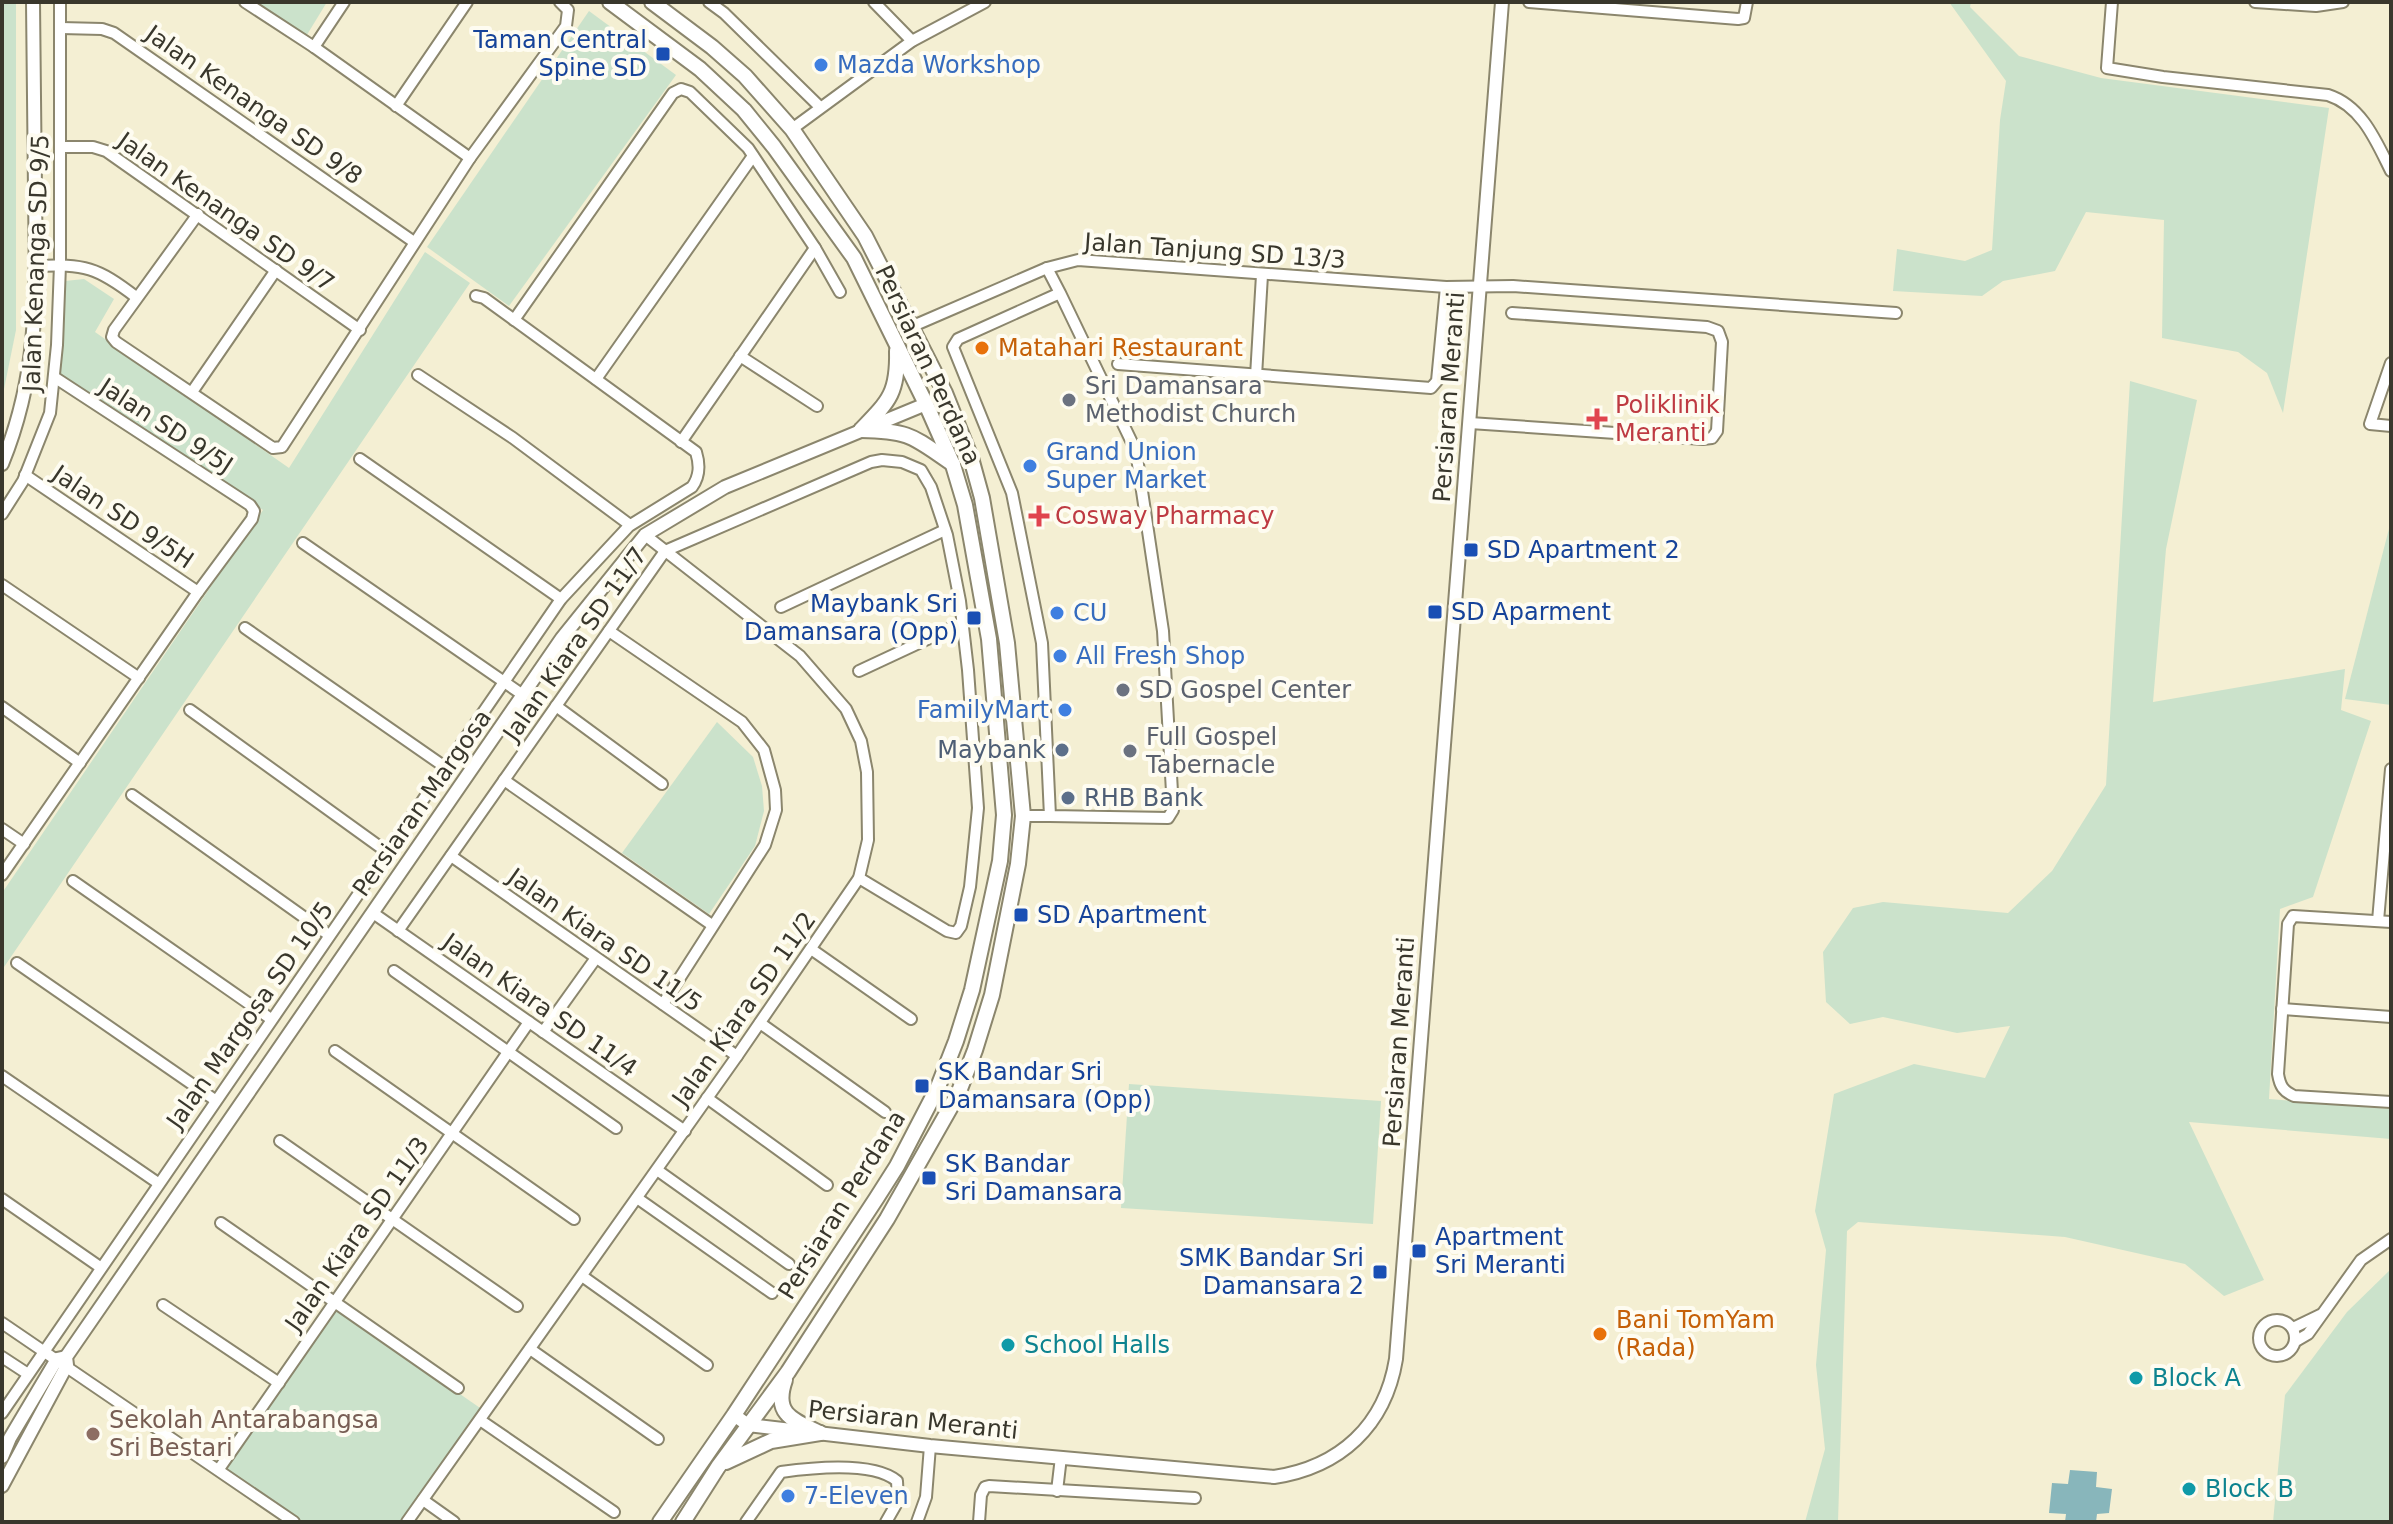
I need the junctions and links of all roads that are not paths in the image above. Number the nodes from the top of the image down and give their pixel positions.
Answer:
1 (33, 2) edge
2 (60, 2) edge
3 (245, 2) edge
4 (344, 2) edge
5 (467, 2) edge
6 (610, 2) edge
7 (652, 2) edge
8 (709, 2) edge
9 (874, 2) edge
10 (985, 2) edge
11 (1502, 2) edge
12 (1529, 2) edge
13 (1747, 2) edge
14 (2112, 2) edge
15 (2255, 2) edge
16 (2343, 2) edge
17 (562, 3) edge
18 (61, 28) junction
19 (912, 41) junction
20 (314, 47) junction
21 (396, 106) junction
22 (820, 107) junction
23 (792, 129) junction
24 (61, 147) junction
25 (753, 156) junction
26 (470, 158) junction
27 (2391, 171) edge
28 (198, 214) junction
29 (414, 242) junction
30 (815, 248) junction
31 (60, 265) junction
32 (36, 266) junction
33 (1047, 268) junction
34 (276, 270) junction
35 (1262, 275) junction
36 (1446, 287) junction
37 (1479, 287) junction
38 (840, 292) dead end
39 (1060, 293) junction
40 (476, 296) dead end
41 (136, 297) junction
42 (1512, 313) dead end
43 (1896, 313) dead end
44 (514, 320) junction
45 (360, 330) junction
46 (915, 332) junction
47 (896, 343) junction
48 (740, 356) junction
49 (2391, 363) edge
50 (1118, 364) dead end
51 (418, 375) dead end
52 (1256, 376) junction
53 (54, 377) junction
54 (596, 379) junction
55 (192, 392) junction
56 (926, 404) junction
57 (817, 406) dead end
58 (1470, 423) junction
59 (2391, 426) edge
60 (861, 430) junction
61 (681, 442) junction
62 (971, 458) junction
63 (360, 459) dead end
64 (2, 464) edge
65 (953, 465) junction
66 (25, 475) junction
67 (2, 514) edge
68 (630, 525) junction
69 (945, 530) junction
70 (645, 535) junction
71 (303, 543) dead end
72 (665, 551) junction
73 (2, 585) edge
74 (198, 592) junction
75 (561, 599) junction
76 (781, 607) dead end
77 (964, 622) junction
78 (245, 628) dead end
79 (609, 631) junction
80 (859, 671) dead end
81 (139, 678) junction
82 (504, 682) junction
83 (523, 695) junction
84 (556, 706) junction
85 (2, 707) edge
86 (190, 710) dead end
87 (80, 763) junction
88 (445, 767) junction
89 (2391, 769) edge
90 (504, 780) junction
91 (662, 784) dead end
92 (132, 795) dead end
93 (1023, 816) junction
94 (1050, 816) junction
95 (2389, 824) edge
96 (2, 829) edge
97 (24, 844) junction
98 (387, 852) junction
99 (451, 856) junction
100 (2, 875) edge
101 (859, 878) junction
102 (73, 881) dead end
103 (373, 913) junction
104 (2378, 921) junction
105 (2391, 922) edge
106 (712, 925) junction
107 (398, 931) junction
108 (329, 935) junction
109 (811, 949) junction
110 (596, 958) junction
111 (17, 963) dead end
112 (394, 971) dead end
113 (663, 1004) junction
114 (2282, 1009) junction
115 (2391, 1017) edge
116 (271, 1019) junction
117 (911, 1019) dead end
118 (529, 1022) junction
119 (760, 1023) junction
120 (543, 1032) junction
121 (335, 1051) dead end
122 (508, 1052) junction
123 (737, 1056) junction
124 (2, 1076) edge
125 (707, 1098) junction
126 (215, 1100) junction
127 (2391, 1102) edge
128 (885, 1112) dead end
129 (616, 1128) dead end
130 (685, 1131) junction
131 (451, 1134) junction
132 (280, 1141) dead end
133 (657, 1170) junction
134 (158, 1183) junction
135 (827, 1185) dead end
136 (637, 1198) junction
137 (2, 1199) edge
138 (574, 1219) dead end
139 (392, 1220) junction
140 (221, 1223) dead end
141 (2391, 1239) edge
142 (789, 1264) dead end
143 (100, 1267) junction
144 (582, 1276) junction
145 (772, 1293) dead end
146 (335, 1302) junction
147 (163, 1305) dead end
148 (517, 1306) dead end
149 (2320, 1315) junction
150 (2, 1323) edge
151 (2293, 1328) junction
152 (2296, 1341) junction
153 (530, 1349) junction
154 (43, 1351) junction
155 (2, 1357) edge
156 (64, 1360) junction
157 (707, 1365) dead end
158 (788, 1372) junction
159 (28, 1374) junction
160 (279, 1383) junction
161 (458, 1388) dead end
162 (2, 1413) edge
163 (734, 1415) junction
164 (480, 1420) junction
165 (748, 1425) junction
166 (820, 1433) junction
167 (658, 1439) dead end
168 (930, 1446) junction
169 (2, 1457) edge
170 (1061, 1457) junction
171 (718, 1467) junction
172 (219, 1469) junction
173 (2, 1486) edge
174 (1057, 1491) junction
175 (1195, 1498) dead end
176 (423, 1500) junction
177 (614, 1512) dead end
178 (294, 1522) edge
179 (407, 1522) edge
180 (454, 1522) edge
181 (660, 1522) edge
182 (683, 1522) edge
183 (746, 1522) edge
184 (886, 1522) edge
185 (917, 1522) edge
186 (979, 1522) edge

1 - 32 street
2 - 18 street, Jalan Kenanga SD 9/5
3 - 20 street
4 - 20 street
5 - 21 street
6 - 47 main road, Persiaran Perdana
7 - 23 main road, Persiaran Perdana
8 - 22 street
9 - 19 street
10 - 19 street
11 - 37 street, Persiaran Meranti
12 - 13 street
14 - 27 street
15 - 16 street
17 - 26 street
18 - 24 street, Jalan Kenanga SD 9/5
18 - 29 street, Jalan Kenanga SD 9/8
19 - 22 street
20 - 21 street
21 - 26 street
22 - 23 street
23 - 46 main road, Persiaran Perdana
24 - 28 street, Jalan Kenanga SD 9/7
24 - 31 street, Jalan Kenanga SD 9/5
25 - 30 street
25 - 44 street
25 - 54 street
26 - 29 street
28 - 34 street, Jalan Kenanga SD 9/7
28 - 41 street
29 - 45 street
30 - 38 street
30 - 48 street
31 - 32 street
31 - 41 street
31 - 53 street, Jalan Kenanga SD 9/5
32 - 64 street
33 - 35 street, Jalan Tanjung SD 13/3
33 - 39 street
33 - 46 street, Jalan Tanjung SD 13/3
34 - 45 street, Jalan Kenanga SD 9/7
34 - 55 street
35 - 36 street, Jalan Tanjung SD 13/3
35 - 52 street
36 - 37 street, Jalan Tanjung SD 13/3
36 - 52 street
37 - 43 street, Jalan Tanjung SD 13/3
37 - 58 street, Persiaran Meranti
39 - 94 street
39 - 94 street
40 - 44 street
41 - 55 street
42 - 58 street
44 - 54 street
45 - 55 street
46 - 56 main road
46 - 62 main road, Persiaran Perdana
47 - 56 main road, Persiaran Perdana
47 - 60 main road
48 - 57 street
48 - 61 street
49 - 59 street
50 - 52 street
51 - 68 street
53 - 66 street, Jalan Kenanga SD 9/5
53 - 74 street, Jalan SD 9/5J
54 - 61 street
56 - 60 street, Persiaran Margosa
56 - 62 main road
56 - 65 main road, Persiaran Perdana
58 - 170 street, Persiaran Meranti
60 - 65 main road
60 - 70 street, Persiaran Margosa
61 - 68 street, Jalan Margosa SD 10/5
62 - 93 main road, Persiaran Perdana
63 - 75 street
65 - 163 main road, Persiaran Perdana
66 - 67 street, Jalan Kenanga SD 9/5
66 - 74 street, Jalan SD 9/5H
68 - 75 street, Jalan Margosa SD 10/5
69 - 72 street, Jalan Kiara SD 11/7
69 - 76 street
69 - 77 street
70 - 72 street, Jalan Kiara SD 11/2
70 - 83 street, Persiaran Margosa
71 - 82 street
72 - 79 street, Jalan Kiara SD 11/7
72 - 101 street, Jalan Kiara SD 11/2
73 - 81 street
74 - 81 street
75 - 82 street, Jalan Margosa SD 10/5
77 - 80 street
77 - 101 street
78 - 88 street
79 - 84 street, Jalan Kiara SD 11/7
79 - 106 street
81 - 87 street
82 - 83 street
82 - 88 street, Jalan Margosa SD 10/5
83 - 103 street, Persiaran Margosa
84 - 90 street, Jalan Kiara SD 11/7
84 - 91 street
85 - 87 street
86 - 98 street
87 - 97 street
88 - 98 street, Jalan Margosa SD 10/5
89 - 95 street
90 - 99 street, Jalan Kiara SD 11/7
90 - 106 street
92 - 108 street
93 - 94 street
93 - 158 main road, Persiaran Perdana
95 - 104 street
96 - 97 street
97 - 100 street
98 - 108 street, Jalan Margosa SD 10/5
99 - 107 street, Jalan Kiara SD 11/7
99 - 110 street, Jalan Kiara SD 11/5
101 - 109 street, Jalan Kiara SD 11/2
102 - 116 street
103 - 107 street, Jalan Kiara SD 11/4
103 - 156 street, Persiaran Margosa
104 - 105 street
104 - 114 street
106 - 113 street
107 - 118 street, Jalan Kiara SD 11/4
108 - 116 street, Jalan Margosa SD 10/5
109 - 117 street
109 - 119 street, Jalan Kiara SD 11/2
110 - 113 street, Jalan Kiara SD 11/5
110 - 120 street
111 - 126 street
112 - 122 street
113 - 123 street, Jalan Kiara SD 11/5
114 - 115 street
114 - 127 street
116 - 126 street, Jalan Margosa SD 10/5
118 - 120 street, Jalan Kiara SD 11/4
118 - 122 street, Jalan Kiara SD 11/3
119 - 123 street, Jalan Kiara SD 11/2
119 - 128 street
120 - 130 street, Jalan Kiara SD 11/4
121 - 131 street
122 - 129 street
122 - 131 street, Jalan Kiara SD 11/3
123 - 125 street, Jalan Kiara SD 11/2
124 - 134 street
125 - 130 street, Jalan Kiara SD 11/2
125 - 135 street
126 - 134 street, Jalan Margosa SD 10/5
130 - 133 street, Jalan Kiara SD 11/2
131 - 138 street
131 - 139 street, Jalan Kiara SD 11/3
132 - 139 street
133 - 136 street, Jalan Kiara SD 11/2
133 - 142 street
134 - 143 street, Jalan Margosa SD 10/5
136 - 144 street, Jalan Kiara SD 11/2
136 - 145 street
137 - 143 street
139 - 146 street, Jalan Kiara SD 11/3
139 - 148 street
140 - 146 street
141 - 149 street
143 - 154 street, Jalan Margosa SD 10/5
144 - 153 street, Jalan Kiara SD 11/2
144 - 157 street
146 - 160 street, Jalan Kiara SD 11/3
146 - 161 street
147 - 160 street
149 - 151 street
149 - 152 street
150 - 154 street
151 - 152 street
151 - 152 street
153 - 164 street, Jalan Kiara SD 11/2
153 - 167 street
154 - 156 street
154 - 159 street, Jalan Margosa SD 10/5
155 - 159 street
156 - 169 street, Persiaran Margosa
156 - 172 street
156 - 173 street, Persiaran Margosa
158 - 165 main road, Persiaran Perdana
158 - 166 main road
159 - 162 street, Jalan Margosa SD 10/5
160 - 172 street, Jalan Kiara SD 11/3
163 - 165 street, Persiaran Meranti
163 - 181 main road, Persiaran Perdana
164 - 176 street, Jalan Kiara SD 11/2
164 - 177 street
165 - 166 street, Persiaran Meranti
165 - 171 main road, Persiaran Perdana
166 - 168 street, Persiaran Meranti
166 - 171 main road
168 - 170 street, Persiaran Meranti
168 - 185 street
170 - 174 street
171 - 182 main road, Persiaran Perdana
172 - 178 street
174 - 175 street
174 - 186 street
176 - 179 street, Jalan Kiara SD 11/2
176 - 180 street
183 - 184 street

